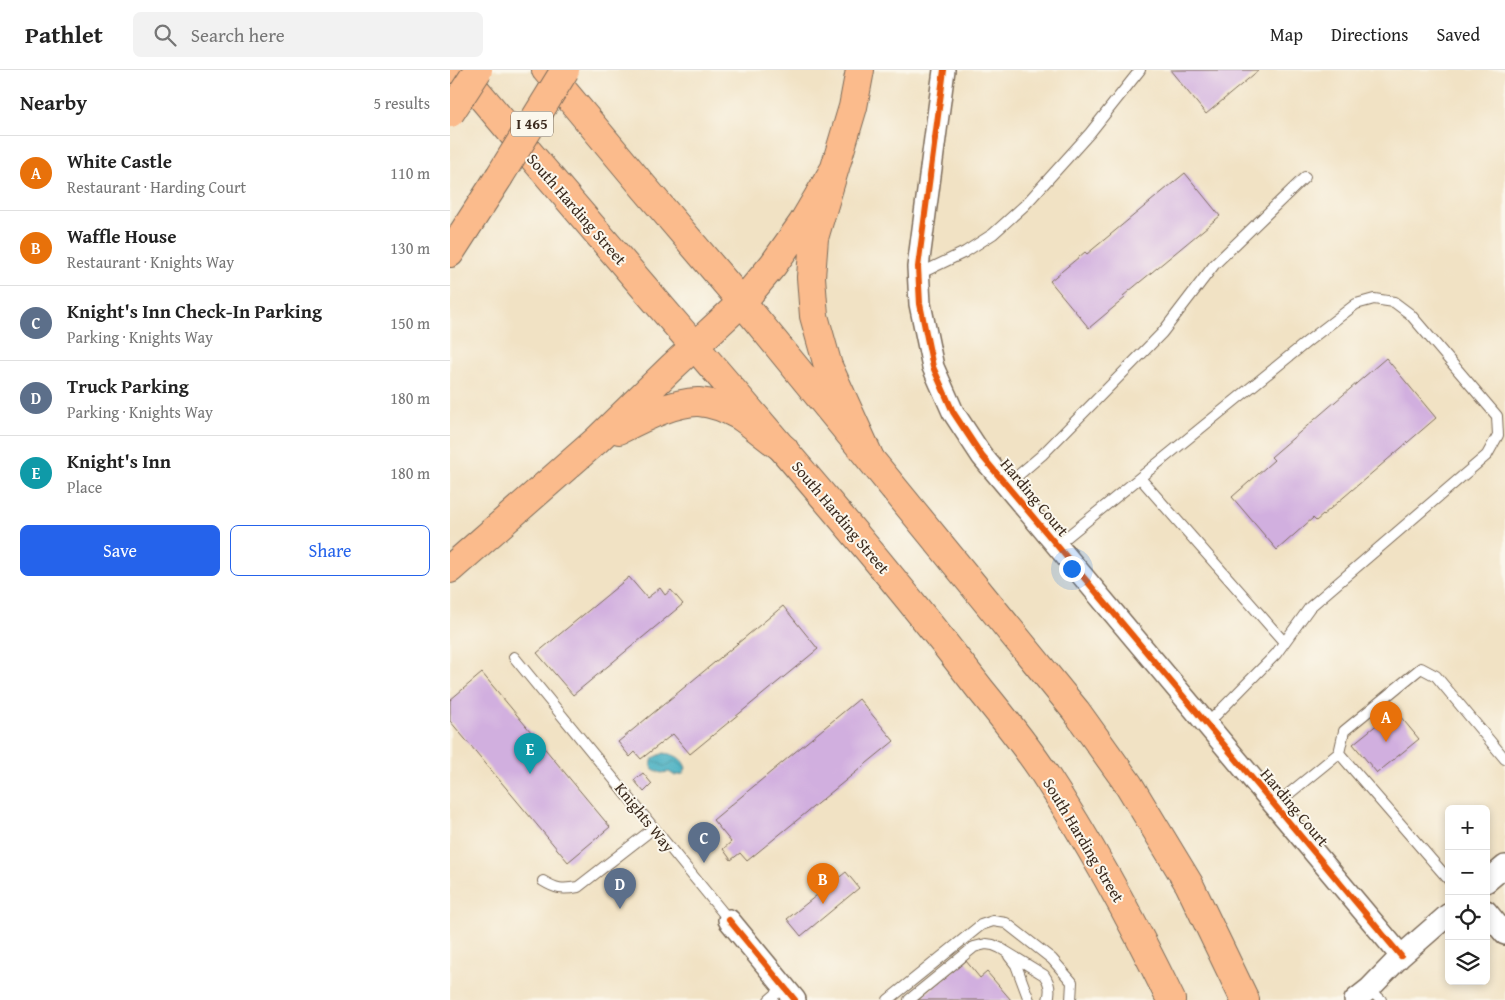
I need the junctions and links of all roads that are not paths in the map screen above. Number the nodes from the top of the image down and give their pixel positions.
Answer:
1 (459, 70) edge
2 (478, 70) edge
3 (546, 70) edge
4 (565, 70) edge
5 (860, 70) edge
6 (944, 70) edge
7 (1140, 70) edge
8 (450, 113) edge
9 (835, 168) junction
10 (1305, 177) dead end
11 (450, 252) edge
12 (919, 274) junction
13 (742, 302) junction
14 (696, 346) junction
15 (597, 440) junction
16 (784, 449) junction
17 (869, 456) junction
18 (1140, 478) junction
19 (1007, 485) junction
20 (1058, 546) junction
21 (450, 569) edge
22 (1284, 642) junction
23 (514, 657) dead end
24 (1207, 724) junction
25 (1339, 753) junction
26 (1505, 759) edge
27 (1275, 805) junction
28 (654, 828) junction
29 (1505, 866) edge
30 (1445, 875) edge
31 (1490, 879) edge
32 (543, 881) dead end
33 (1490, 916) edge
34 (1445, 918) edge
35 (729, 920) joint
36 (1505, 934) edge
37 (1006, 952) junction
38 (1401, 956) junction
39 (783, 996) edge
40 (1369, 996) edge
41 (888, 1000) edge
42 (909, 1000) edge
43 (1029, 1000) edge
44 (1048, 1000) edge
45 (1071, 1000) edge
46 (1171, 1000) edge
47 (1245, 1000) edge

1 - 14 main road, South Harding Street
2 - 8 main road, bridge
3 - 13 main road
4 - 11 main road, I 465, bridge
5 - 9 main road
6 - 12 street, Harding Court
7 - 12 lane
9 - 13 main road
9 - 17 main road
10 - 19 lane
12 - 19 street, Harding Court
13 - 14 main road
13 - 17 main road
14 - 15 main road
14 - 16 main road, South Harding Street
15 - 16 main road
15 - 21 main road
16 - 46 main road, South Harding Street
17 - 47 main road
18 - 20 lane
18 - 22 lane
18 - 22 lane
19 - 20 street, Harding Court
20 - 24 street, Harding Court
22 - 24 lane
23 - 28 lane, Knights Way
24 - 27 street, Harding Court
25 - 26 lane
25 - 27 lane
25 - 30 lane
27 - 38 street, Harding Court
28 - 32 lane
28 - 35 lane, Knights Way
29 - 31 street
33 - 36 street
34 - 38 street
35 - 39 street, Knights Way
37 - 42 lane
37 - 43 lane
37 - 44 lane
38 - 40 street
41 - 45 lane

